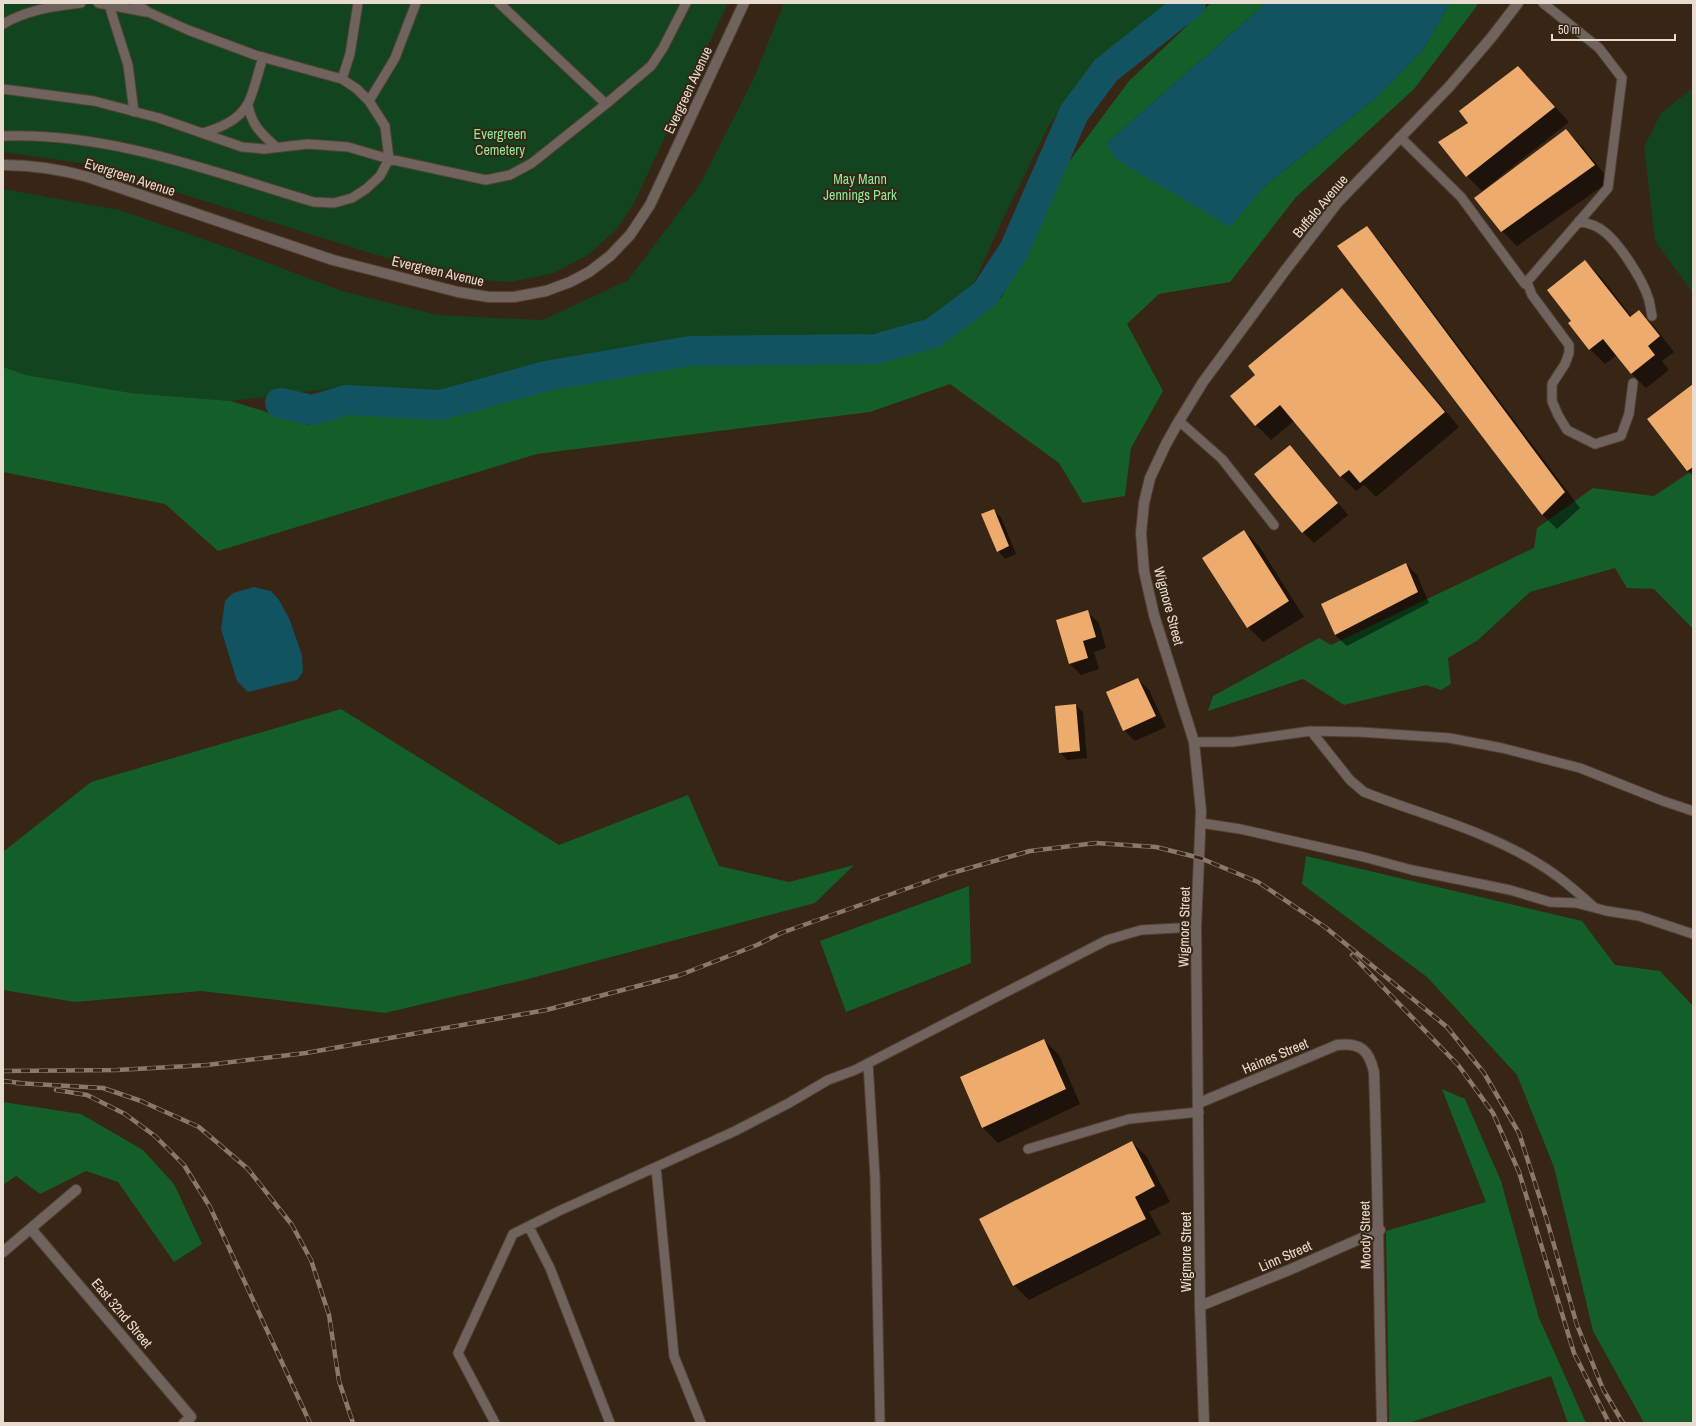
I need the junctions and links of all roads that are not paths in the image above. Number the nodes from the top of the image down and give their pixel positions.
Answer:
1 (81, 3) edge
2 (98, 3) edge
3 (136, 3) edge
4 (358, 3) edge
5 (416, 3) edge
6 (499, 3) edge
7 (686, 3) edge
8 (744, 3) edge
9 (1518, 3) edge
10 (1543, 3) edge
11 (109, 5) junction
12 (148, 12) junction
13 (3, 24) edge
14 (263, 57) junction
15 (342, 79) junction
16 (3, 89) edge
17 (369, 101) junction
18 (606, 104) junction
19 (248, 105) junction
20 (134, 112) junction
21 (203, 133) junction
22 (3, 136) edge
23 (1400, 137) junction
24 (276, 147) junction
25 (389, 159) junction
26 (3, 165) edge
27 (1579, 221) junction
28 (1527, 282) junction
29 (1652, 316) dead end
30 (1632, 383) dead end
31 (1179, 421) junction
32 (1166, 444) joint
33 (1274, 525) dead end
34 (1311, 731) junction
35 (1194, 742) junction
36 (1693, 811) edge
37 (1201, 823) junction
38 (1594, 908) junction
39 (1196, 926) junction
40 (1693, 934) edge
41 (1363, 1049) joint
42 (868, 1063) junction
43 (1199, 1108) junction
44 (1028, 1149) dead end
45 (656, 1167) junction
46 (76, 1190) dead end
47 (529, 1227) junction
48 (31, 1229) junction
49 (1380, 1230) junction
50 (3, 1252) edge
51 (1200, 1306) junction
52 (188, 1420) edge
53 (496, 1423) edge
54 (610, 1423) edge
55 (701, 1423) edge
56 (880, 1423) edge
57 (1204, 1423) edge
58 (1382, 1423) edge

1 - 13 lane
2 - 11 lane
3 - 12 lane
4 - 15 lane
5 - 17 lane
6 - 18 lane
7 - 18 lane
8 - 26 street, Evergreen Avenue
9 - 23 street, Buffalo Avenue
10 - 27 lane
11 - 12 lane
11 - 20 lane
12 - 14 lane
14 - 15 lane
14 - 19 lane
15 - 17 lane
16 - 20 lane
17 - 25 lane
18 - 25 lane
19 - 21 lane
19 - 24 lane
20 - 21 lane
21 - 24 lane
22 - 25 lane
23 - 28 lane
23 - 31 street, Buffalo Avenue
24 - 25 lane
27 - 28 lane
27 - 29 lane
28 - 30 lane
31 - 32 street, Buffalo Avenue
31 - 33 lane
32 - 35 street, Wigmore Street
34 - 35 lane
34 - 36 lane
34 - 38 lane
35 - 37 street, Wigmore Street
37 - 38 lane
37 - 39 street, Wigmore Street
38 - 40 lane
39 - 42 lane
39 - 43 street, Wigmore Street
41 - 43 street, Haines Street
41 - 49 street, Moody Street
42 - 45 lane
42 - 56 lane
43 - 44 lane
43 - 51 street, Wigmore Street
45 - 47 lane
45 - 55 lane
46 - 48 street
47 - 53 lane
47 - 54 lane
48 - 50 street
48 - 52 street, East 32nd Street
49 - 51 street, Linn Street
49 - 58 street, Moody Street
51 - 57 street, Wigmore Street

